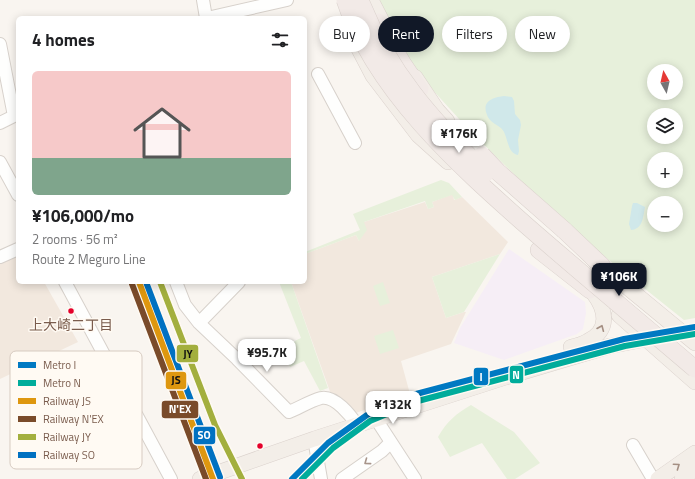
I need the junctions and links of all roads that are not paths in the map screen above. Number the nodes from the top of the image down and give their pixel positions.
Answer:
1 (203, 0) edge
2 (287, 0) edge
3 (338, 0) edge
4 (344, 0) edge
5 (360, 0) edge
6 (367, 0) edge
7 (371, 0) edge
8 (206, 16) edge
9 (215, 16) edge
10 (0, 44) edge
11 (318, 74) dead end
12 (0, 123) edge
13 (355, 143) dead end
14 (0, 162) edge
15 (16, 191) edge
16 (16, 250) edge
17 (0, 257) edge
18 (602, 266) junction
19 (66, 284) edge
20 (177, 284) edge
21 (237, 284) edge
22 (594, 294) junction
23 (199, 323) junction
24 (689, 332) edge
25 (646, 339) junction
26 (695, 343) edge
27 (102, 351) edge
28 (695, 354) edge
29 (695, 369) edge
30 (506, 377) junction
31 (695, 382) edge
32 (376, 419) junction
33 (142, 425) edge
34 (357, 425) junction
35 (314, 439) junction
36 (391, 442) junction
37 (633, 445) dead end
38 (695, 453) edge
39 (695, 469) edge
40 (171, 479) edge
41 (200, 479) edge
42 (321, 479) edge
43 (342, 479) edge
44 (415, 479) edge
45 (653, 479) edge
46 (658, 479) edge
47 (682, 479) edge

1 - 8 street
2 - 9 street
3 - 22 main road
4 - 22 highway
4 - 29 highway, bridge
5 - 28 highway, bridge
6 - 18 highway, bridge
7 - 18 main road
10 - 12 street
11 - 13 street
14 - 15 street
16 - 17 street
18 - 24 main road
19 - 27 street
20 - 23 street
21 - 23 street
22 - 25 main road
30 -> 22 main road
23 - 34 street
24 - 26 main road
25 - 30 main road
25 - 31 main road
30 - 32 main road
32 - 34 main road
32 - 36 street
33 - 40 street
34 - 35 main road
35 - 41 main road
35 - 42 street
36 -> 43 street
36 - 44 street
37 - 45 street
46 -> 38 main road
39 - 47 main road

